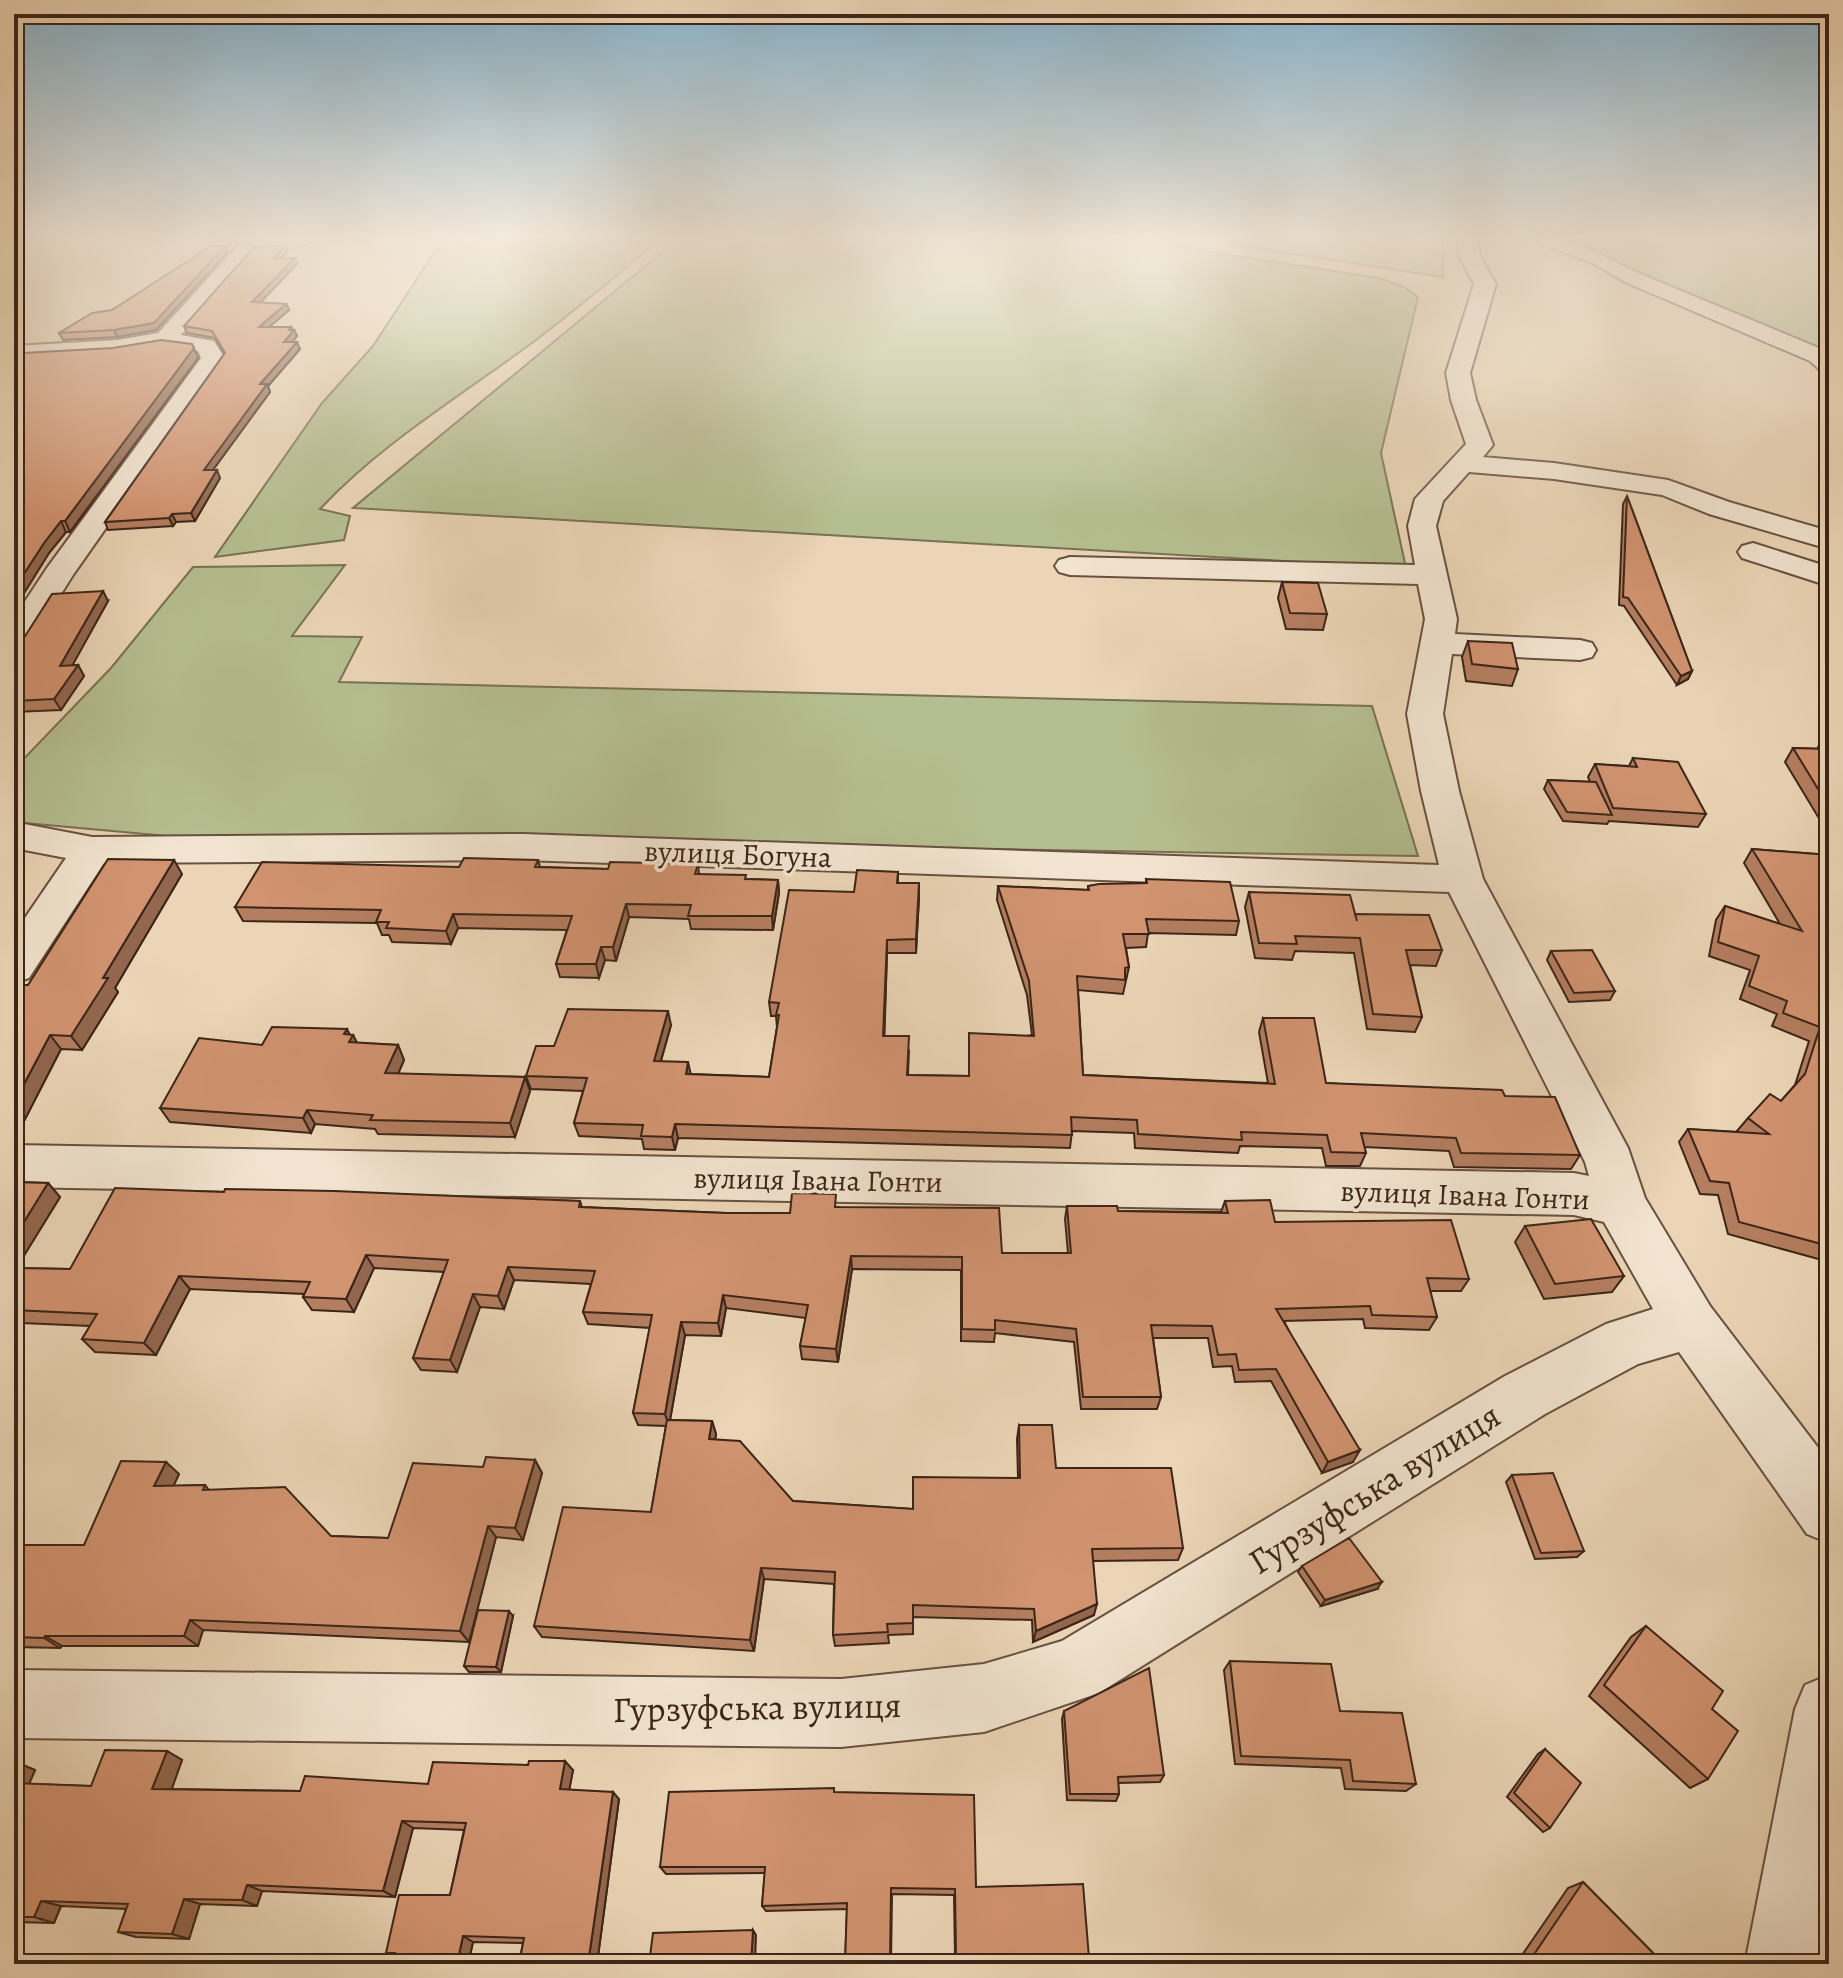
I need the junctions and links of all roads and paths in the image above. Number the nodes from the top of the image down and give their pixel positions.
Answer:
1 (172, 331) edge
2 (1473, 331) edge
3 (1759, 331) edge
4 (165, 339) junction
5 (19, 356) edge
6 (1829, 366) edge
7 (1465, 464) junction
8 (1829, 540) edge
9 (1753, 552) dead end
10 (1070, 566) dead end
11 (1432, 575) junction
12 (1829, 577) edge
13 (14, 643) edge
14 (1437, 644) junction
15 (1580, 650) dead end
16 (14, 835) edge
17 (92, 850) junction
18 (1463, 879) junction
19 (14, 967) edge
20 (14, 1166) edge
21 (1621, 1204) junction
22 (1691, 1324) junction
23 (1829, 1512) edge
24 (14, 1704) edge
25 (1829, 1709) edge
26 (1783, 1964) edge

1 - 4 street
2 - 7 street
3 - 6 street
4 - 5 street
4 - 13 street
7 - 8 street
7 - 11 street
9 - 12 street
10 - 11 street
11 - 14 street
14 - 15 street
14 - 18 street
16 - 17 street, вулиця Богуна
17 - 18 street, вулиця Богуна
17 - 19 street
18 - 21 street
20 - 21 street, вулиця Івана Гонти
21 - 22 street
22 - 23 street
22 - 24 street, Гурзуфська вулиця
25 - 26 street

